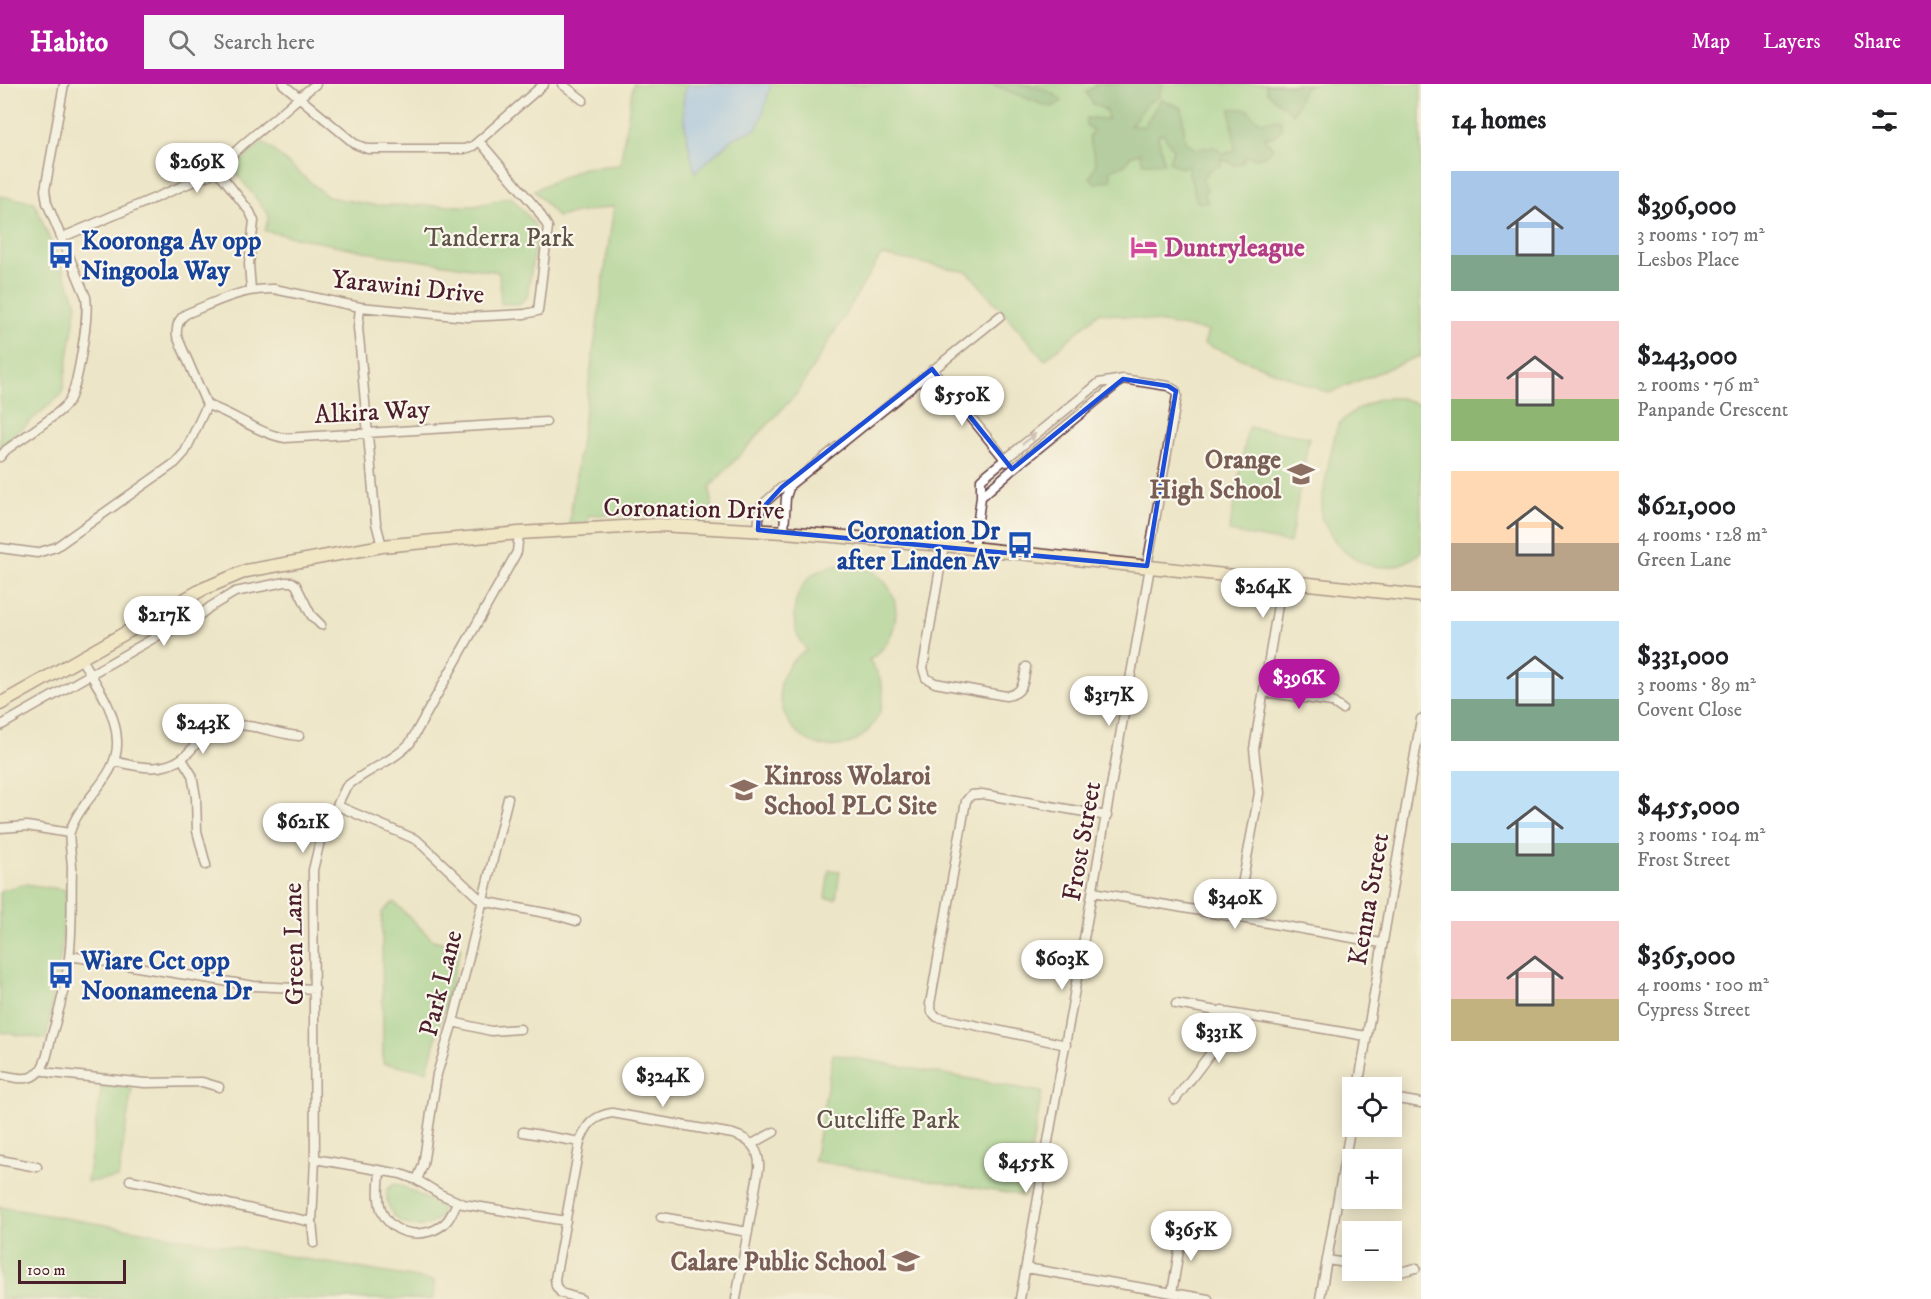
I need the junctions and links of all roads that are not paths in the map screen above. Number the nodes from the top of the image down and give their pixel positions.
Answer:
1 (64, 84) edge
2 (283, 84) edge
3 (316, 84) edge
4 (544, 84) edge
5 (562, 84) edge
6 (299, 97) junction
7 (583, 100) dead end
8 (480, 142) junction
9 (218, 171) junction
10 (63, 237) junction
11 (251, 290) junction
12 (360, 307) junction
13 (1000, 316) dead end
14 (932, 369) junction
15 (1123, 379) junction
16 (207, 405) junction
17 (546, 422) dead end
18 (368, 433) junction
19 (0, 457) edge
20 (1005, 459) junction
21 (1013, 469) junction
22 (790, 485) junction
23 (981, 496) junction
24 (758, 530) junction
25 (784, 532) junction
26 (519, 533) junction
27 (944, 545) junction
28 (382, 546) junction
29 (0, 548) edge
30 (974, 548) junction
31 (1149, 566) junction
32 (1282, 581) junction
33 (1421, 596) edge
34 (321, 625) dead end
35 (81, 658) junction
36 (1026, 667) dead end
37 (90, 674) junction
38 (1264, 692) junction
39 (1, 702) edge
40 (1342, 709) dead end
41 (1421, 718) edge
42 (0, 726) edge
43 (299, 736) dead end
44 (182, 759) junction
45 (114, 761) junction
46 (508, 798) dead end
47 (338, 806) junction
48 (1107, 816) junction
49 (0, 828) edge
50 (69, 833) junction
51 (206, 865) dead end
52 (1093, 892) junction
53 (482, 901) junction
54 (1236, 916) junction
55 (576, 921) dead end
56 (1381, 943) junction
57 (70, 956) junction
58 (315, 989) junction
59 (1176, 1004) dead end
60 (1222, 1010) junction
61 (453, 1022) junction
62 (520, 1029) dead end
63 (1366, 1036) junction
64 (1066, 1045) junction
65 (41, 1070) junction
66 (0, 1075) edge
67 (1360, 1077) edge
68 (219, 1086) dead end
69 (1175, 1100) dead end
70 (1402, 1100) edge
71 (1421, 1103) edge
72 (522, 1132) dead end
73 (774, 1132) dead end
74 (1349, 1137) edge
75 (580, 1142) junction
76 (752, 1144) junction
77 (315, 1159) junction
78 (0, 1160) edge
79 (37, 1167) dead end
80 (380, 1171) junction
81 (130, 1180) dead end
82 (417, 1180) junction
83 (457, 1202) junction
84 (661, 1217) dead end
85 (566, 1221) junction
86 (312, 1222) junction
87 (1183, 1227) dead end
88 (748, 1232) junction
89 (314, 1243) dead end
90 (1327, 1260) junction
91 (1342, 1262) edge
92 (1026, 1268) junction
93 (1416, 1269) dead end
94 (1402, 1272) edge
95 (1172, 1293) junction
96 (581, 1299) edge
97 (736, 1299) edge
98 (1020, 1299) edge
99 (1208, 1299) edge
100 (1320, 1299) edge

1 - 10 street
2 - 6 street
3 - 6 street
4 - 8 street
5 - 7 street
6 - 8 street
6 - 9 street
8 - 12 street, Yarawini Drive
9 - 10 street
9 - 11 street
10 - 19 street
11 - 12 street, Yarawini Drive
11 - 16 street, Yarawini Drive
12 - 18 street
13 - 14 street
14 - 20 street
14 - 22 street
20 -> 15 street
15 - 21 street
15 - 31 street, Frost Street
16 - 18 street, Alkira Way
16 - 29 street
17 - 18 street, Alkira Way
18 - 28 street
20 - 21 street
20 - 23 street
21 - 23 street
22 - 24 street
22 - 25 street
23 - 30 street
24 - 25 main road, Coronation Drive
24 - 26 main road, Coronation Drive
25 - 27 main road, Coronation Drive
26 - 28 main road, Coronation Drive
26 - 47 street, Green Lane
27 - 30 main road, Coronation Drive
27 - 36 street
28 - 35 main road, Coronation Drive
30 - 31 main road, Coronation Drive
31 - 32 main road, Coronation Drive
31 - 48 street, Frost Street
32 - 33 main road, Coronation Drive
32 - 38 street
34 - 37 street
35 - 37 street
35 - 39 main road, Coronation Drive
37 - 42 street
37 - 45 street
38 - 40 street
38 - 54 street
41 - 56 street, Kenna Street
43 - 44 street
44 - 45 street
44 - 51 street
45 - 50 street
46 - 53 street, Park Lane
47 - 53 street
47 - 58 street, Green Lane
48 - 52 street, Frost Street
48 - 64 street
49 - 50 street
50 - 57 street
52 - 54 street
52 - 64 street, Frost Street
53 - 55 street
53 - 61 street, Park Lane
54 - 56 street
56 - 63 street, Kenna Street
57 - 58 street
57 - 65 street
58 - 77 street, Green Lane
59 - 60 street
60 - 63 street
60 - 69 street
61 - 62 street
61 - 82 street, Park Lane
63 - 67 street, Kenna Street
64 - 92 street, Frost Street
65 - 66 street
65 - 68 street
70 - 71 street
72 - 75 street
73 - 76 street
74 - 90 street
75 - 76 street
75 - 85 street
76 - 88 street
77 - 80 street
77 - 86 street, Green Lane
78 - 79 street
80 - 82 street
80 - 83 street
81 - 86 street
82 - 83 street
83 - 85 street
84 - 88 street
85 - 96 street
86 - 89 street, Green Lane
87 - 95 street
88 - 97 street
90 - 91 street
90 - 100 street
92 - 95 street
92 - 98 street, Frost Street
93 - 94 street
95 - 99 street

